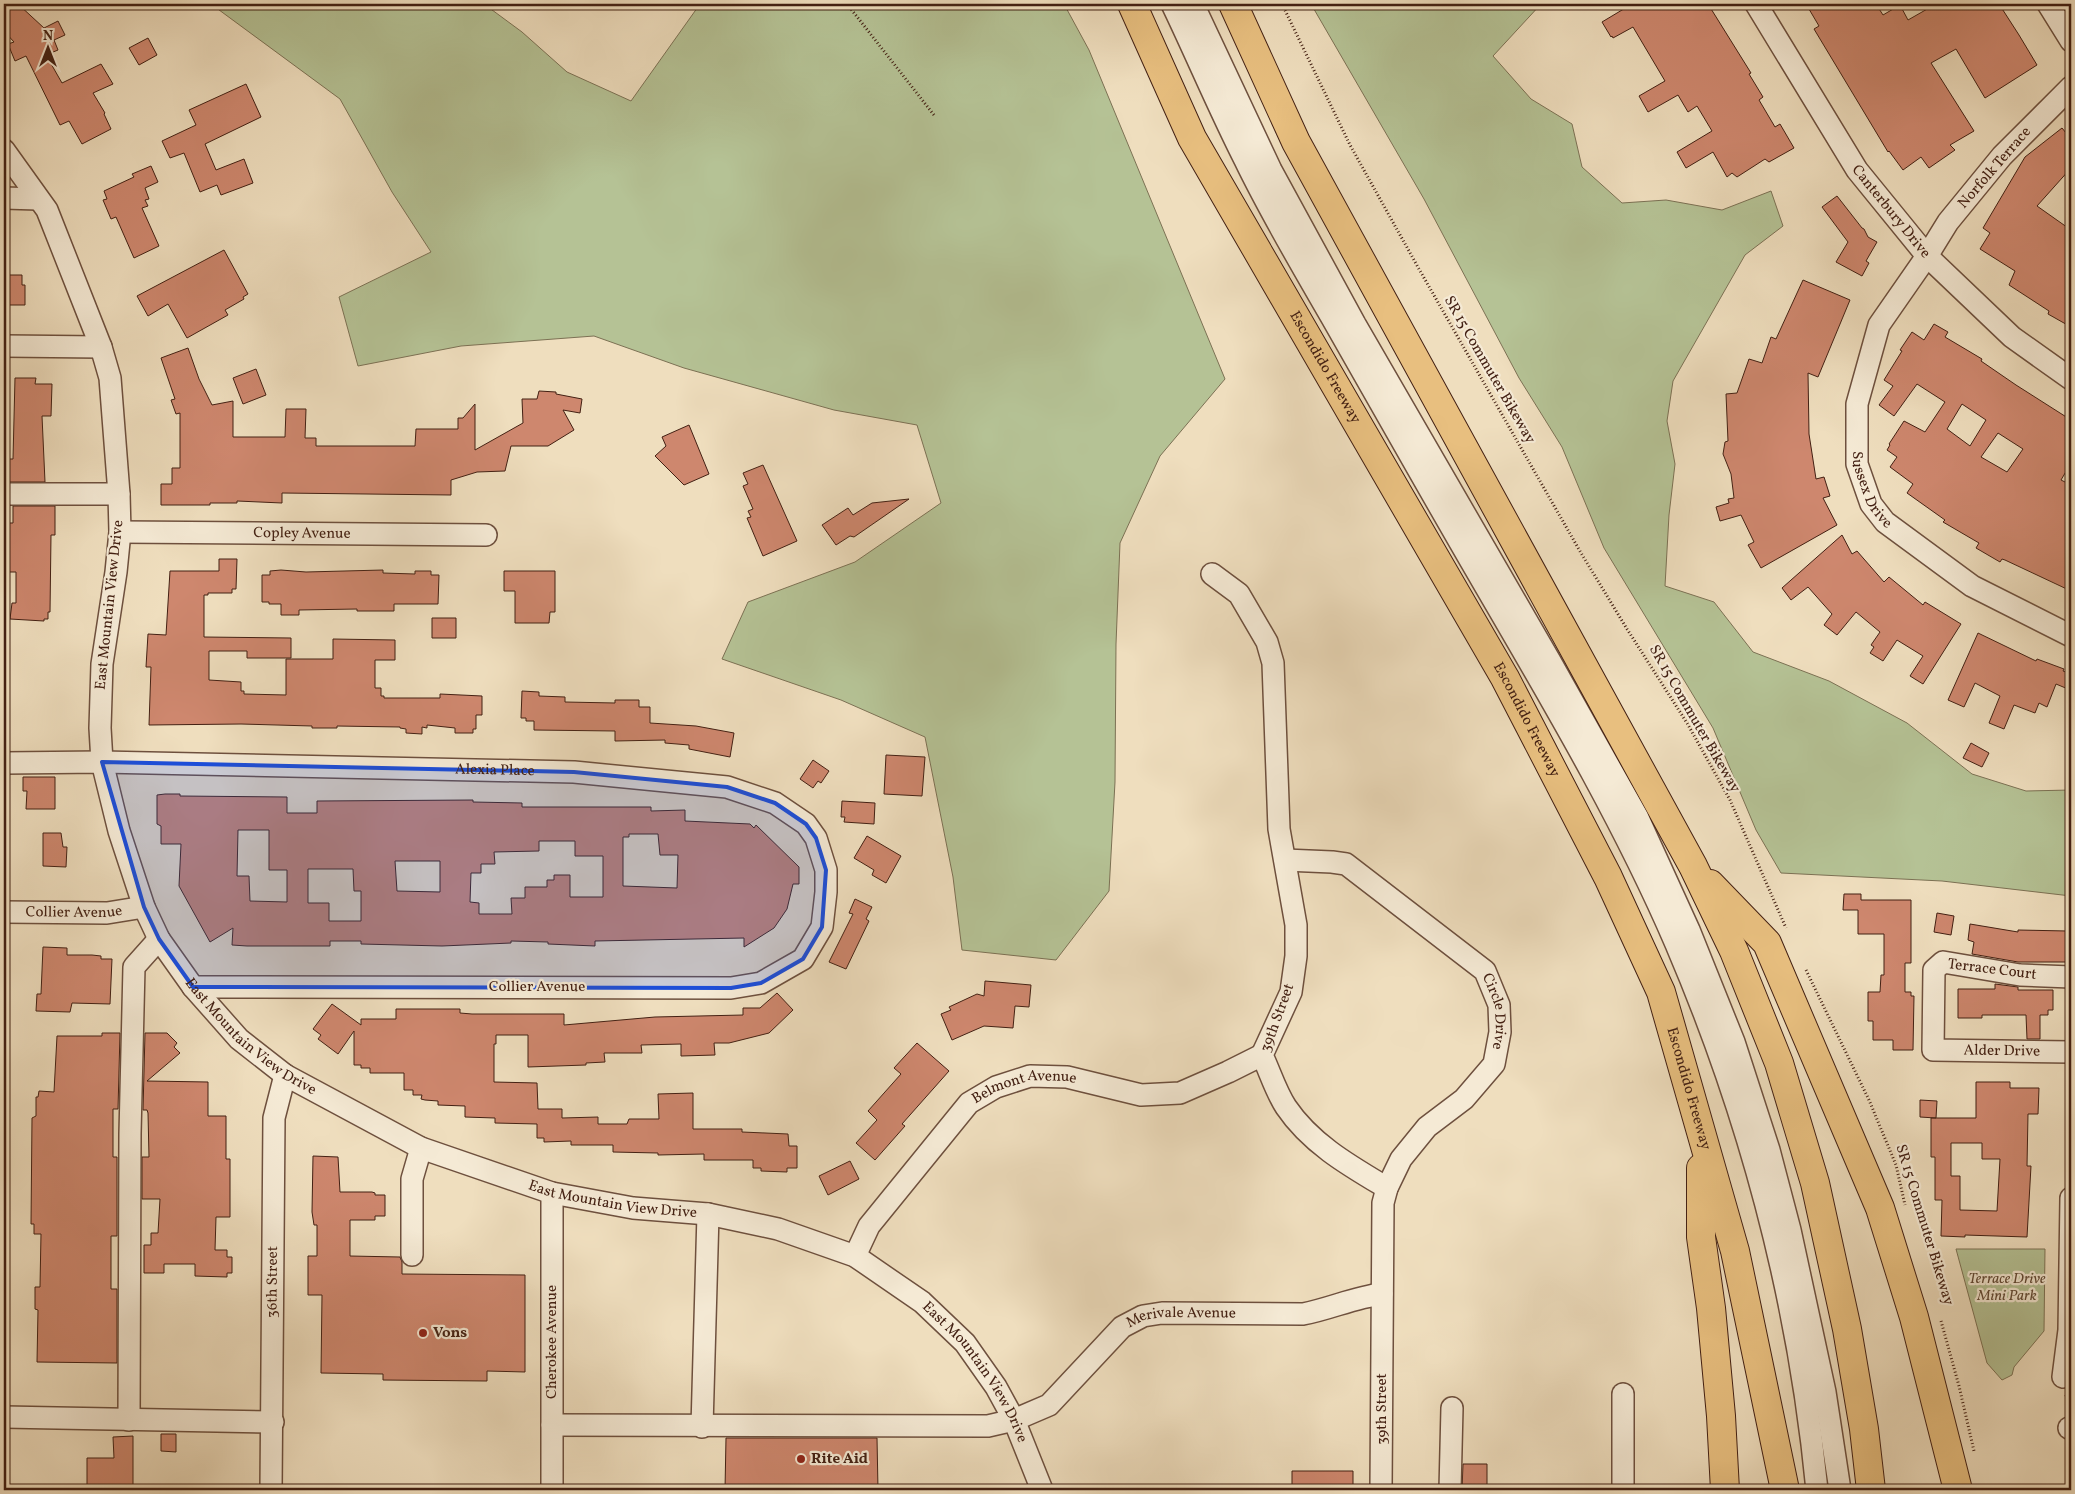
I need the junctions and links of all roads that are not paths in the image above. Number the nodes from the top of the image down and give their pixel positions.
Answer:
1 (1132, 4) edge
2 (1172, 4) edge
3 (1193, 4) edge
4 (1233, 4) edge
5 (1756, 4) edge
6 (2048, 4) edge
7 (2071, 41) edge
8 (2071, 87) edge
9 (4, 150) edge
10 (4, 198) edge
11 (38, 198) junction
12 (1927, 256) junction
13 (4, 346) edge
14 (101, 347) junction
15 (2071, 379) edge
16 (4, 494) edge
17 (119, 494) junction
18 (120, 532) junction
19 (486, 535) dead end
20 (1212, 574) dead end
21 (2071, 636) edge
22 (102, 762) junction
23 (4, 764) edge
24 (1285, 860) junction
25 (1693, 866) junction
26 (826, 892) joint
27 (144, 907) junction
28 (4, 912) edge
29 (159, 939) junction
30 (2071, 977) edge
31 (193, 987) junction
32 (1933, 1050) joint
33 (2071, 1052) edge
34 (1262, 1055) junction
35 (285, 1075) junction
36 (1702, 1139) junction
37 (421, 1148) junction
38 (1387, 1188) junction
39 (552, 1193) junction
40 (2071, 1198) edge
41 (708, 1214) junction
42 (412, 1255) dead end
43 (855, 1256) junction
44 (1382, 1294) junction
45 (2063, 1377) road end
46 (1623, 1394) dead end
47 (1452, 1408) dead end
48 (4, 1417) edge
49 (129, 1420) junction
50 (1014, 1420) junction
51 (273, 1422) junction
52 (552, 1425) junction
53 (702, 1427) junction
54 (271, 1490) edge
55 (552, 1490) edge
56 (1042, 1490) edge
57 (1381, 1490) edge
58 (1450, 1490) edge
59 (1623, 1490) edge
60 (1725, 1490) edge
61 (1785, 1490) edge
62 (1817, 1490) edge
63 (1840, 1490) edge
64 (1871, 1490) edge
65 (1958, 1490) edge

1 - 36 highway, Escondido Freeway
2 - 62 street
3 - 63 street
4 - 25 highway
5 - 12 street, Canterbury Drive
6 - 7 street
8 - 12 street, Norfolk Terrace
9 - 11 street, East Mountain View Drive
10 - 11 street
11 - 14 street, East Mountain View Drive
12 - 15 street, Canterbury Drive
12 - 21 street, Sussex Drive
13 - 14 street
14 - 17 street, East Mountain View Drive
16 - 17 street
17 - 18 street, East Mountain View Drive
18 - 19 street, Copley Avenue
18 - 22 street, East Mountain View Drive
20 - 24 street, 39th Street
22 - 23 street, Alexia Place
22 - 26 street, Alexia Place
22 - 27 street, East Mountain View Drive
24 - 34 street, 39th Street
24 - 38 street, Circle Drive
25 - 64 highway
25 - 65 highway
26 - 31 street, Collier Avenue
27 - 28 street, Collier Avenue
27 - 29 street, East Mountain View Drive
29 - 31 street, East Mountain View Drive
29 - 49 street
30 - 32 street, Terrace Court
31 - 35 street, East Mountain View Drive
32 - 33 street, Alder Drive
34 - 38 street, 39th Street
34 - 43 street, Belmont Avenue
35 - 37 street, East Mountain View Drive
35 - 51 street, 36th Street
36 - 60 highway
36 - 61 highway, Escondido Freeway
37 - 39 street, East Mountain View Drive
37 - 42 street
38 - 44 street, 39th Street
39 - 41 street, East Mountain View Drive
39 - 52 street, Cherokee Avenue
40 - 45 street
41 - 43 street, East Mountain View Drive
41 - 53 street
43 - 50 street, East Mountain View Drive
44 - 50 street, Merivale Avenue
44 - 57 street, 39th Street
46 - 59 street
47 - 58 street
48 - 49 street
49 - 51 street
50 - 53 street, Merivale Avenue
50 - 56 street, East Mountain View Drive
51 - 54 street, 36th Street
52 - 53 street, Merivale Avenue
52 - 55 street, Cherokee Avenue

